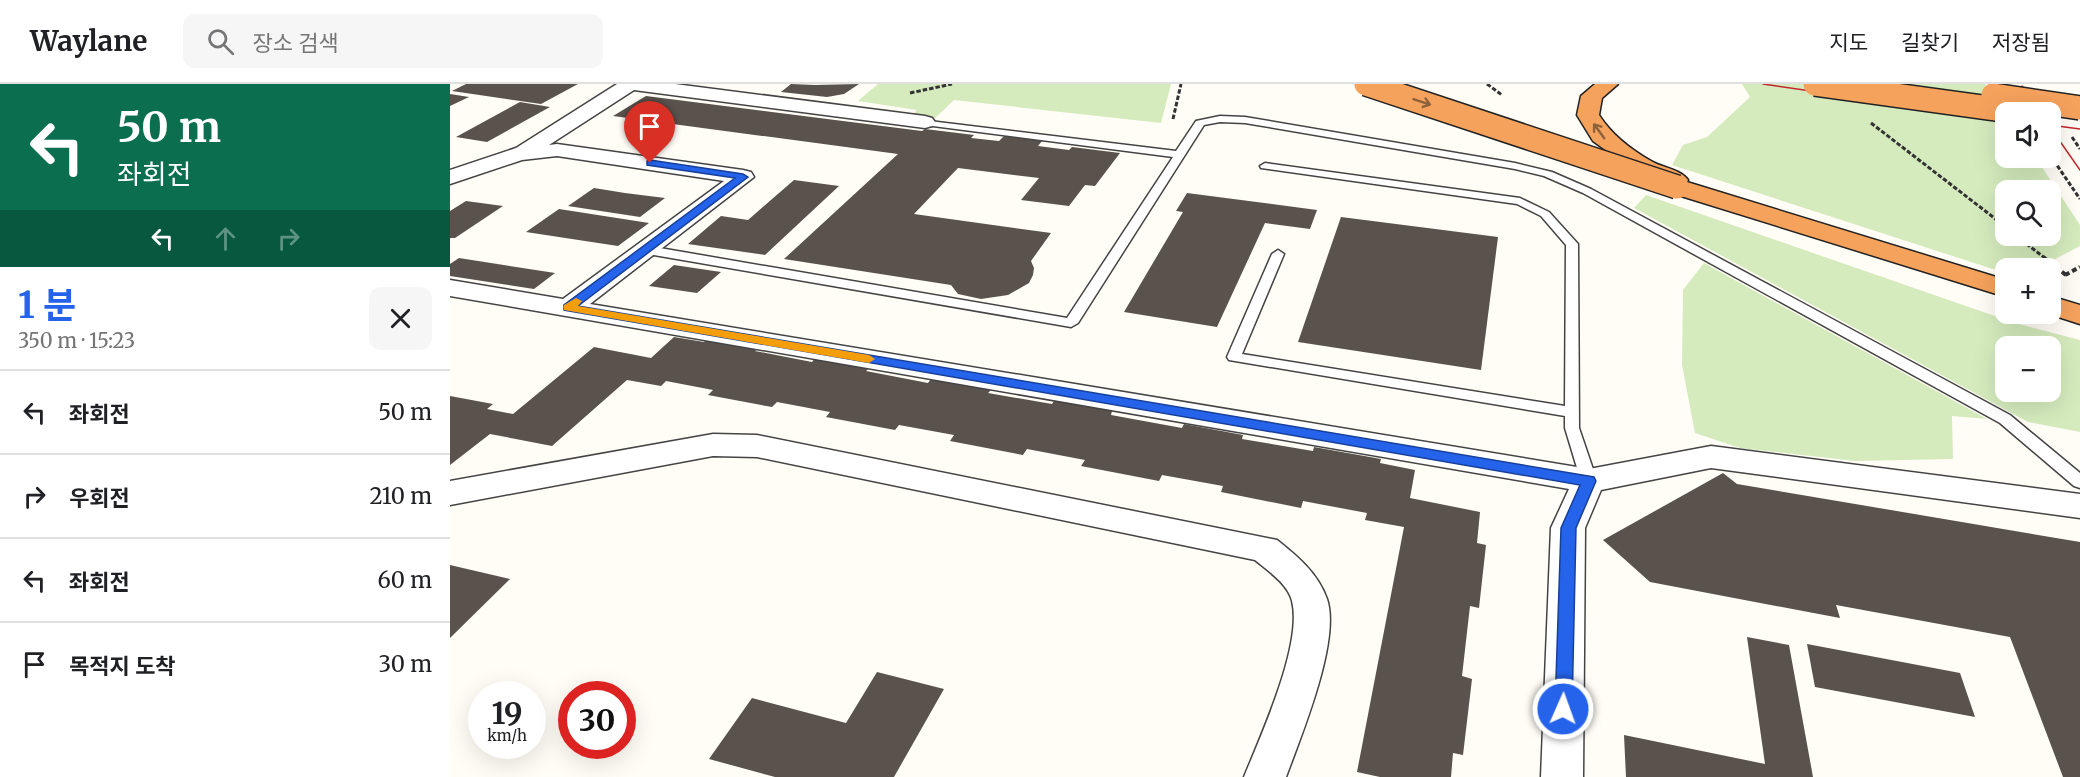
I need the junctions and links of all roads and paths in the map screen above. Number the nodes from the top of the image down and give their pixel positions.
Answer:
1 (631, 84) edge
2 (1366, 84) edge
3 (1608, 84) edge
4 (1815, 84) edge
5 (1914, 84) edge
6 (2080, 108) edge
7 (1995, 109) edge
8 (2061, 118) edge
9 (1867, 120) dead end
10 (2080, 121) edge
11 (925, 122) joint
12 (519, 154) junction
13 (1180, 155) junction
14 (1265, 166) dead end
15 (2059, 168) edge
16 (450, 177) edge
17 (2080, 199) edge
18 (1731, 202) junction
19 (1995, 219) edge
20 (2029, 246) edge
21 (648, 250) junction
22 (1278, 254) dead end
23 (2080, 267) edge
24 (2066, 275) junction
25 (2061, 283) edge
26 (1995, 286) edge
27 (450, 288) edge
28 (2061, 298) edge
29 (2061, 301) edge
30 (2080, 306) edge
31 (568, 308) junction
32 (2080, 315) edge
33 (1572, 412) junction
34 (1588, 481) junction
35 (2080, 482) edge
36 (450, 494) edge
37 (2080, 506) edge
38 (1265, 777) edge
39 (1562, 777) edge

1 - 11 street
1 - 12 street
2 -> 18 highway, bridge
18 -> 3 highway
4 - 7 highway, bridge
5 - 6 highway, bridge
8 - 10 highway
9 - 19 path
11 - 13 lane
12 - 16 street
12 - 21 street
13 - 21 lane
13 - 35 lane
14 - 33 lane
15 - 17 path
18 - 26 highway
20 - 24 path
21 - 31 street
22 - 33 lane
23 - 24 path
24 - 25 path
27 - 31 street
28 - 30 highway
29 - 32 highway
31 - 34 street
33 - 34 lane
34 - 37 street
34 - 39 street
36 - 38 street

